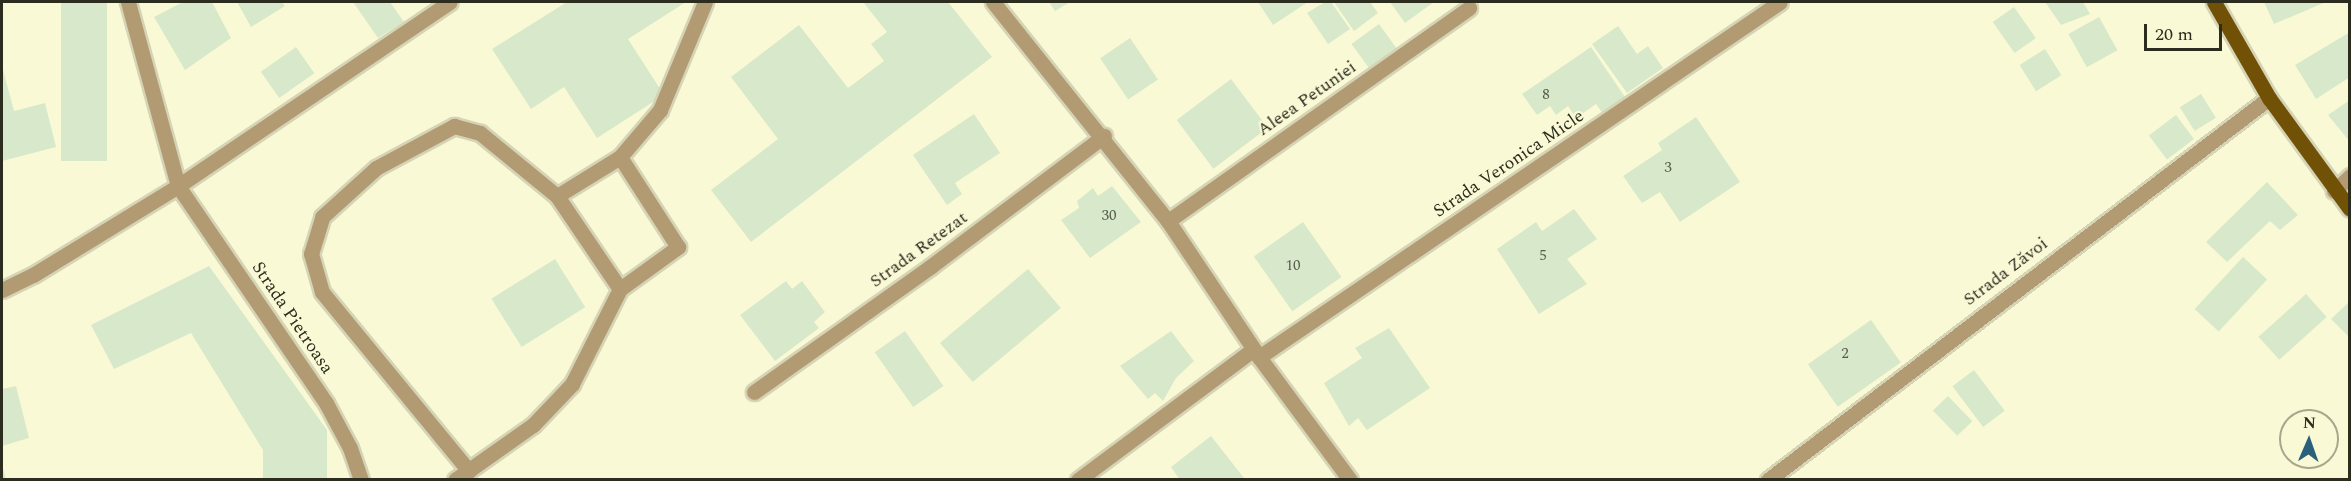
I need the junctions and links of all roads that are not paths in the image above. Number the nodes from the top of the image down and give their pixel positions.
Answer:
1 (128, 2) edge
2 (450, 2) edge
3 (705, 2) edge
4 (993, 2) edge
5 (1780, 2) edge
6 (2214, 2) edge
7 (1469, 8) dead end
8 (2269, 98) junction
9 (1104, 136) junction
10 (620, 157) junction
11 (2349, 177) edge
12 (178, 186) junction
13 (2334, 191) junction
14 (557, 196) junction
15 (2349, 209) edge
16 (1168, 221) junction
17 (620, 288) junction
18 (2, 290) edge
19 (1256, 353) junction
20 (754, 392) dead end
21 (469, 471) junction
22 (361, 480) edge
23 (455, 480) edge
24 (1078, 480) edge
25 (1350, 480) edge
26 (1768, 480) edge

1 - 12 street, Strada Pietroasa
2 - 12 street
3 - 10 street
4 - 9 street
5 - 19 street, Strada Veronica Micle
6 - 8 main road
7 - 16 street, Aleea Petuniei
8 - 13 main road
8 - 26 street, Strada Zăvoi
9 - 16 street
9 - 20 street, Strada Retezat
10 - 14 street
10 - 17 street
11 - 13 street
12 - 18 street
12 - 22 street, Strada Pietroasa
13 - 15 main road
14 - 17 street
14 - 21 street
16 - 19 street
17 - 21 street
19 - 24 street, Strada Veronica Micle
19 - 25 street
21 - 23 street

